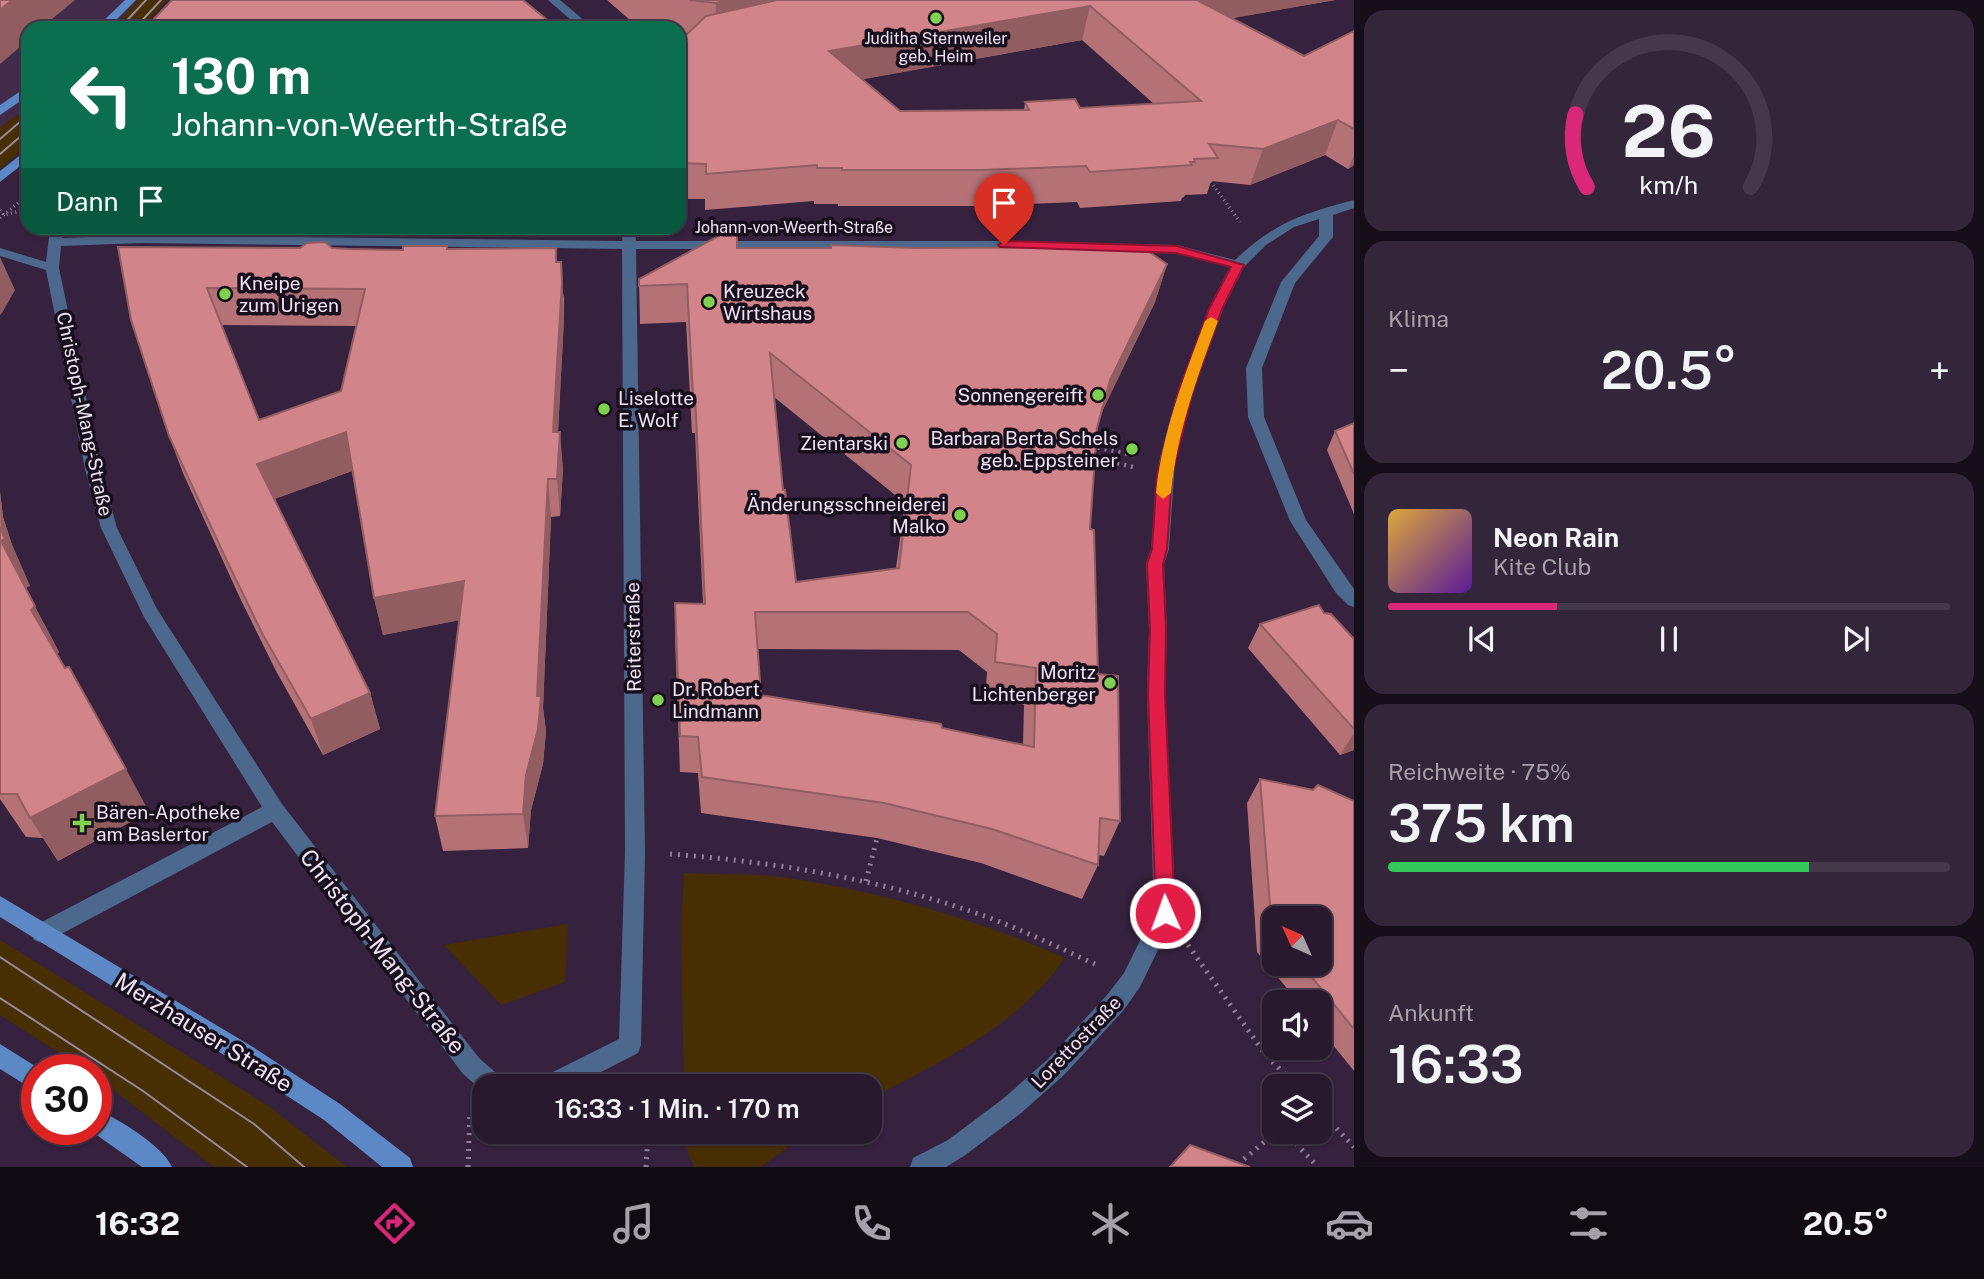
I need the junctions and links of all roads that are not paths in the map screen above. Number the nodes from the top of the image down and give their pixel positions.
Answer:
1 (131, 0) edge
2 (553, 0) edge
3 (110, 21) edge
4 (578, 21) edge
5 (21, 95) edge
6 (0, 111) edge
7 (21, 159) edge
8 (0, 178) edge
9 (1354, 204) edge
10 (1326, 214) junction
11 (55, 235) edge
12 (629, 236) edge
13 (54, 242) junction
14 (0, 252) edge
15 (1238, 265) junction
16 (52, 268) junction
17 (1354, 600) edge
18 (275, 810) junction
19 (0, 906) edge
20 (42, 933) junction
21 (0, 1055) edge
22 (21, 1070) edge
23 (480, 1074) edge
24 (573, 1074) edge
25 (112, 1132) edge
26 (160, 1167) edge
27 (401, 1167) edge
28 (922, 1167) edge

1 - 3 main road
2 - 4 street
5 - 6 main road
7 - 8 main road
9 - 10 street, Lorettostraße
10 - 15 street, Lorettostraße
10 - 17 street
11 - 13 street, Christoph-Mang-Straße
12 - 13 street, Johann-von-Weerth-Straße
12 - 15 street, Johann-von-Weerth-Straße
12 - 24 street, Reiterstraße
13 - 16 street, Christoph-Mang-Straße
14 - 16 street
15 - 28 street, Lorettostraße
16 - 18 street, Christoph-Mang-Straße
18 - 20 street
18 - 23 street, Christoph-Mang-Straße
19 - 20 main road, Merzhauser Straße
20 - 27 main road, Merzhauser Straße
21 - 22 main road
25 - 26 main road

